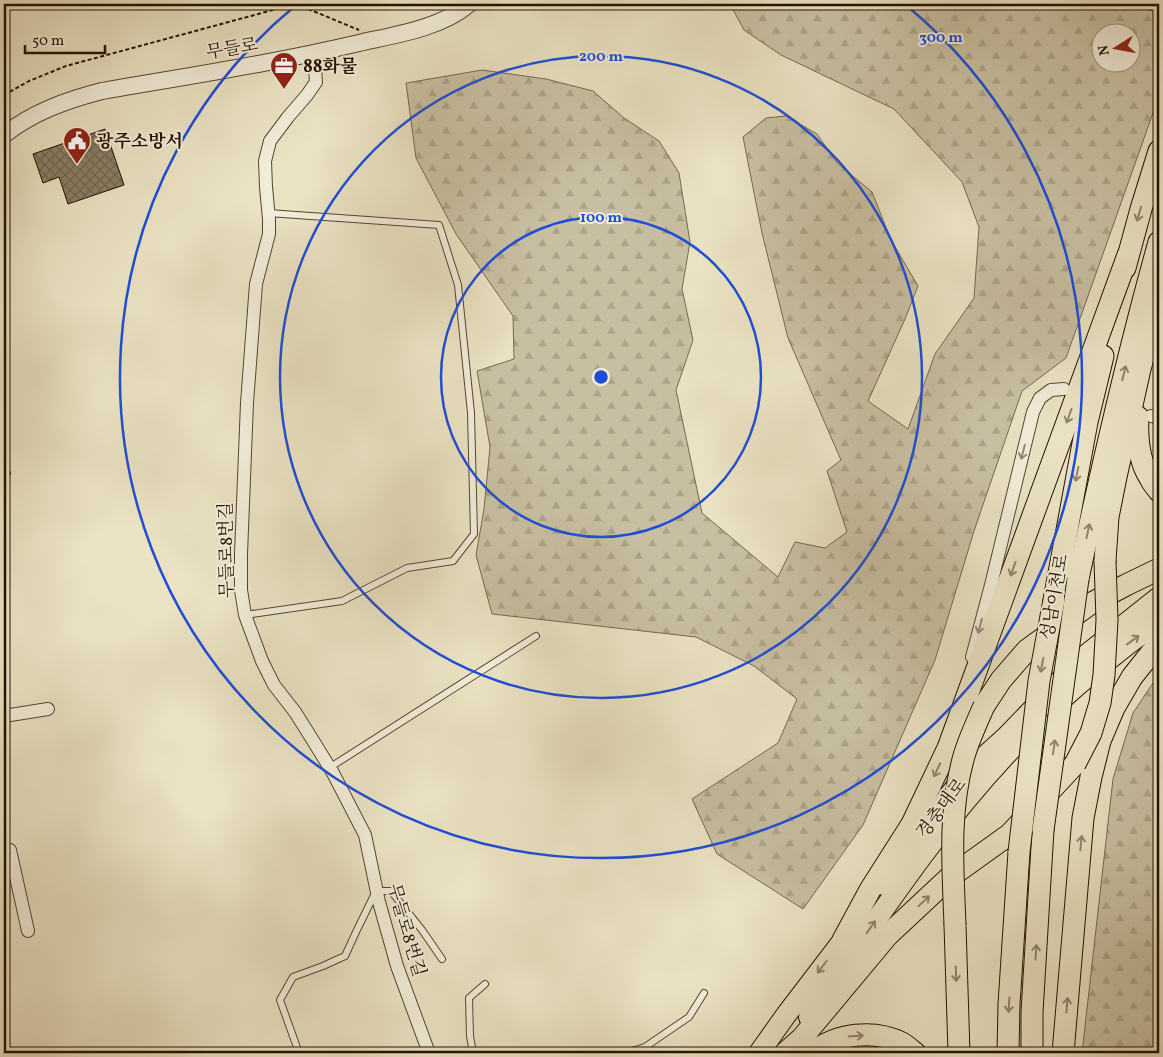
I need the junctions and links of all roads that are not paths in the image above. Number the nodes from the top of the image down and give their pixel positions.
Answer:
1 (469, 4) edge
2 (314, 54) junction
3 (4, 135) edge
4 (1159, 151) edge
5 (268, 213) junction
6 (1159, 242) edge
7 (1128, 256) junction
8 (1159, 299) edge
9 (1140, 369) junction
10 (1064, 389) dead end
11 (1159, 491) edge
12 (1159, 569) edge
13 (1159, 597) edge
14 (245, 615) junction
15 (1159, 621) edge
16 (536, 636) dead end
17 (1159, 643) edge
18 (48, 709) dead end
19 (4, 716) edge
20 (948, 748) junction
21 (329, 768) junction
22 (4, 852) edge
23 (376, 891) junction
24 (28, 931) dead end
25 (843, 940) junction
26 (442, 959) dead end
27 (485, 984) dead end
28 (704, 993) dead end
29 (299, 1053) edge
30 (429, 1053) edge
31 (473, 1053) edge
32 (625, 1053) edge
33 (759, 1053) edge
34 (784, 1053) edge
35 (812, 1053) edge
36 (915, 1053) edge
37 (959, 1053) edge
38 (1008, 1053) edge
39 (1032, 1053) edge
40 (1063, 1053) edge

1 - 2 street, 무들로
2 - 3 street, 무들로
2 - 5 street, 무들로8번길
4 -> 7 highway, 성남이천로
5 - 14 street, 무들로8번길
5 - 14 lane
39 -> 6 highway, 성남이천로, bridge
7 -> 20 highway
7 -> 38 highway, 성남이천로, bridge
8 - 9 highway
9 - 11 highway
34 -> 9 highway, bridge
10 -> 20 street
12 -> 37 highway, bridge
13 - 25 main road, 경충대로
14 - 21 street, 무들로8번길
34 -> 15 main road, 경충대로
16 - 21 lane
40 -> 17 highway
18 - 19 street
20 -> 25 highway
21 - 23 street, 무들로8번길
22 - 24 street
23 - 26 lane
23 - 29 lane
23 - 30 street, 무들로8번길
25 -> 33 main road, 경충대로
27 - 31 lane
28 - 32 lane
35 -> 36 highway

